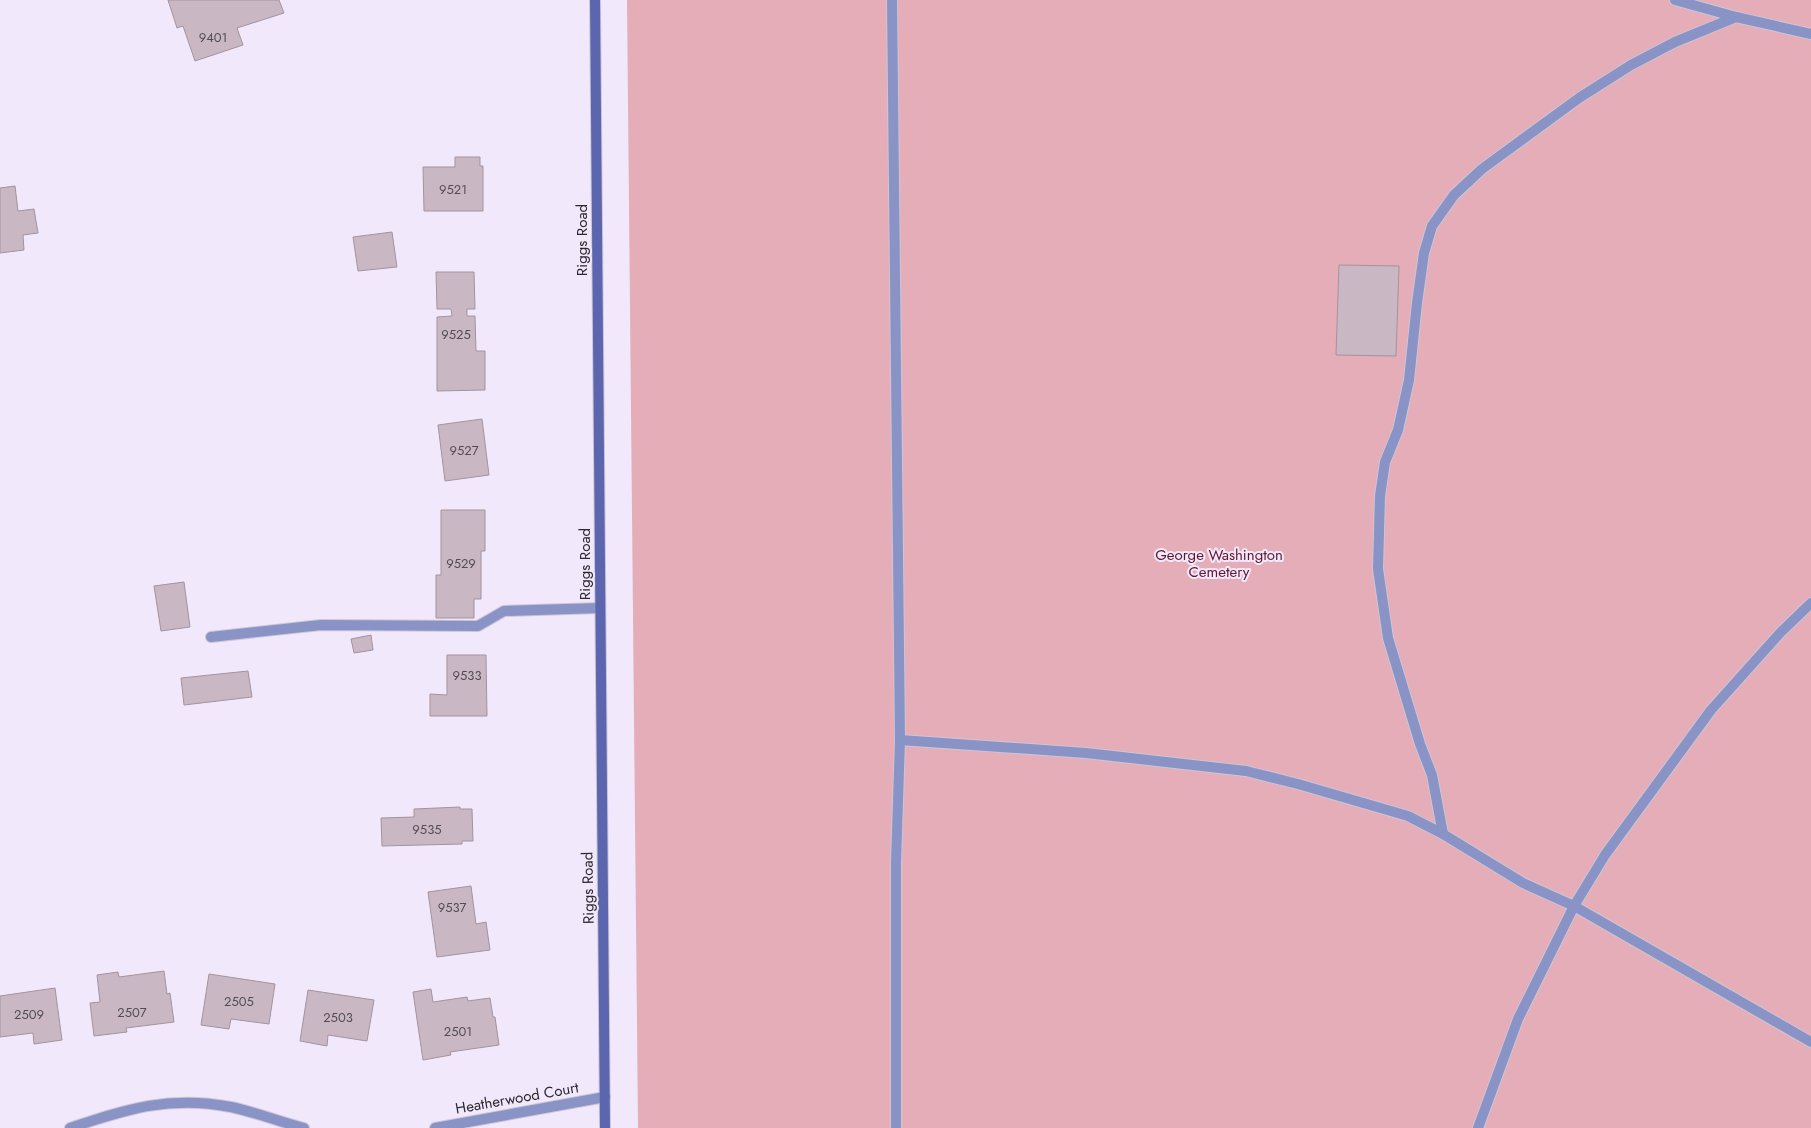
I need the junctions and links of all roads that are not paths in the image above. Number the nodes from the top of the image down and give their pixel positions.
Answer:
1 (595, 0) edge
2 (892, 0) edge
3 (1675, 0) edge
4 (1736, 17) junction
5 (1811, 34) edge
6 (1811, 603) edge
7 (600, 608) junction
8 (211, 637) dead end
9 (900, 740) junction
10 (1444, 834) junction
11 (1574, 906) junction
12 (1811, 1042) edge
13 (605, 1097) junction
14 (70, 1128) edge
15 (304, 1128) edge
16 (435, 1128) edge
17 (605, 1128) edge
18 (896, 1128) edge
19 (1478, 1128) edge

1 - 7 main road, Riggs Road
2 - 9 street
3 - 4 street
4 - 5 street
4 - 10 street
6 - 11 street
7 - 8 street
7 - 13 main road, Riggs Road
9 - 10 street
9 - 18 street
10 - 11 street
11 - 12 street
11 - 19 street
13 - 16 street, Heatherwood Court
13 - 17 main road, Riggs Road
14 - 15 street

